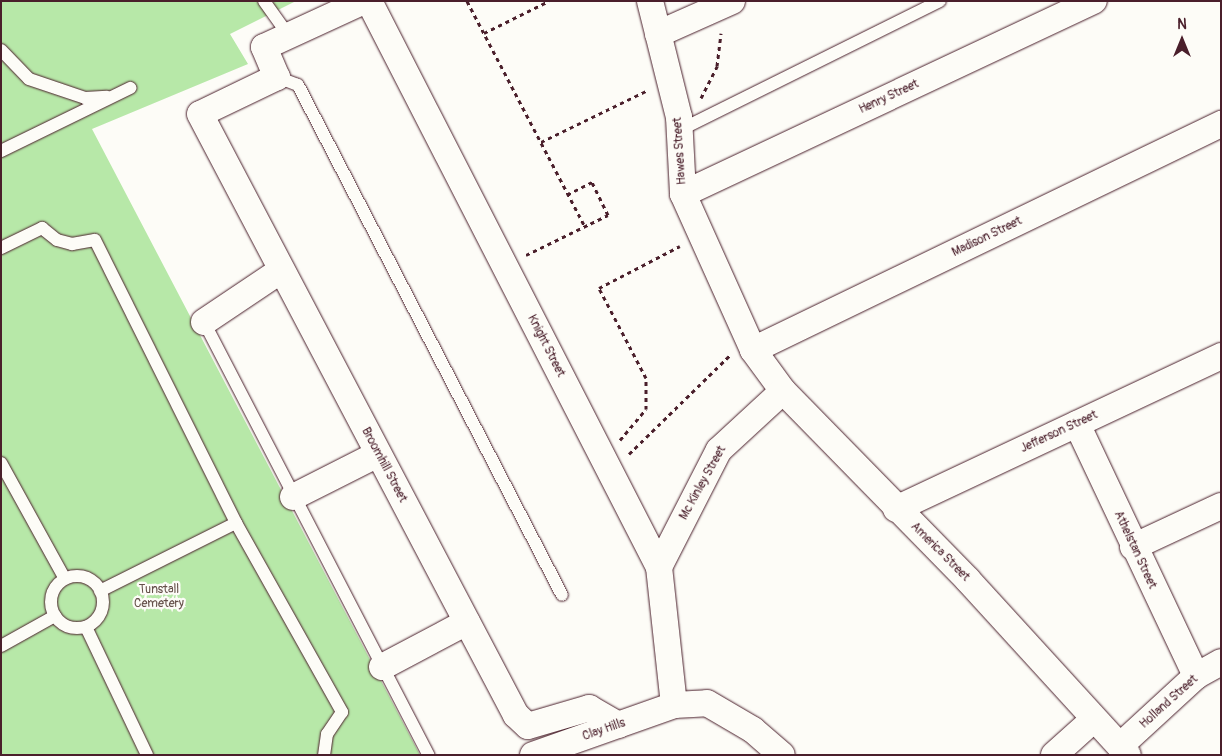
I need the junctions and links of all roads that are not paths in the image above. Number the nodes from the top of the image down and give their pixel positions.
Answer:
1 (264, 1) edge
2 (364, 1) edge
3 (369, 1) edge
4 (650, 1) edge
5 (940, 1) edge
6 (1094, 1) edge
7 (726, 4) edge
8 (658, 34) junction
9 (289, 36) junction
10 (1, 50) edge
11 (277, 77) junction
12 (130, 88) dead end
13 (113, 96) junction
14 (1221, 124) edge
15 (680, 127) junction
16 (1, 152) edge
17 (683, 194) junction
18 (1, 248) edge
19 (280, 272) junction
20 (204, 322) joint
21 (750, 344) junction
22 (1221, 356) edge
23 (783, 391) junction
24 (1077, 424) junction
25 (378, 454) junction
26 (1, 463) edge
27 (293, 498) junction
28 (1221, 506) edge
29 (896, 509) junction
30 (236, 523) junction
31 (1134, 547) junction
32 (659, 567) junction
33 (65, 579) junction
34 (100, 591) junction
35 (562, 594) dead end
36 (55, 616) junction
37 (467, 622) junction
38 (86, 627) junction
39 (1, 646) edge
40 (1221, 662) edge
41 (382, 667) junction
42 (1196, 676) junction
43 (674, 705) junction
44 (1094, 719) junction
45 (619, 725) junction
46 (1124, 750) edge
47 (146, 755) edge
48 (324, 755) edge
49 (428, 755) edge
50 (534, 755) edge
51 (782, 755) edge
52 (1054, 755) edge

1 - 9 lane
2 - 9 street
3 - 32 street, Knight Street
4 - 8 street, Hawes Street
5 - 15 lane
6 - 17 street, Henry Street
7 - 8 street
8 - 15 street, Hawes Street
9 - 11 street
10 - 13 lane
11 - 19 street, Broomhill Street
11 - 35 lane
12 - 13 lane
13 - 16 lane
14 - 21 street, Madison Street
15 - 17 street, Hawes Street
17 - 21 street, Hawes Street
18 - 30 lane
19 - 20 street
19 - 25 street, Broomhill Street
20 - 27 lane
21 - 23 street, America Street
22 - 24 street, Jefferson Street
23 - 29 street, America Street
23 - 32 street, Mc Kinley Street
24 - 29 street, Jefferson Street
24 - 31 street, Athelstan Street
25 - 27 street
25 - 37 street, Broomhill Street
26 - 33 lane
27 - 41 lane
28 - 31 street
29 - 44 street, America Street
30 - 34 lane
30 - 48 lane
31 - 42 street, Athelstan Street
32 - 43 street, Knight Street
33 - 34 lane
33 - 36 lane
34 - 38 lane
36 - 38 lane
36 - 39 lane
37 - 41 street
37 - 45 street, Broomhill Street
38 - 47 lane
40 - 42 street, Holland Street
41 - 49 lane
42 - 46 street, Holland Street
43 - 45 street, Clay Hills
43 - 51 street, Clay Hills
44 - 46 street, America Street
44 - 52 street
45 - 50 street, Clay Hills

